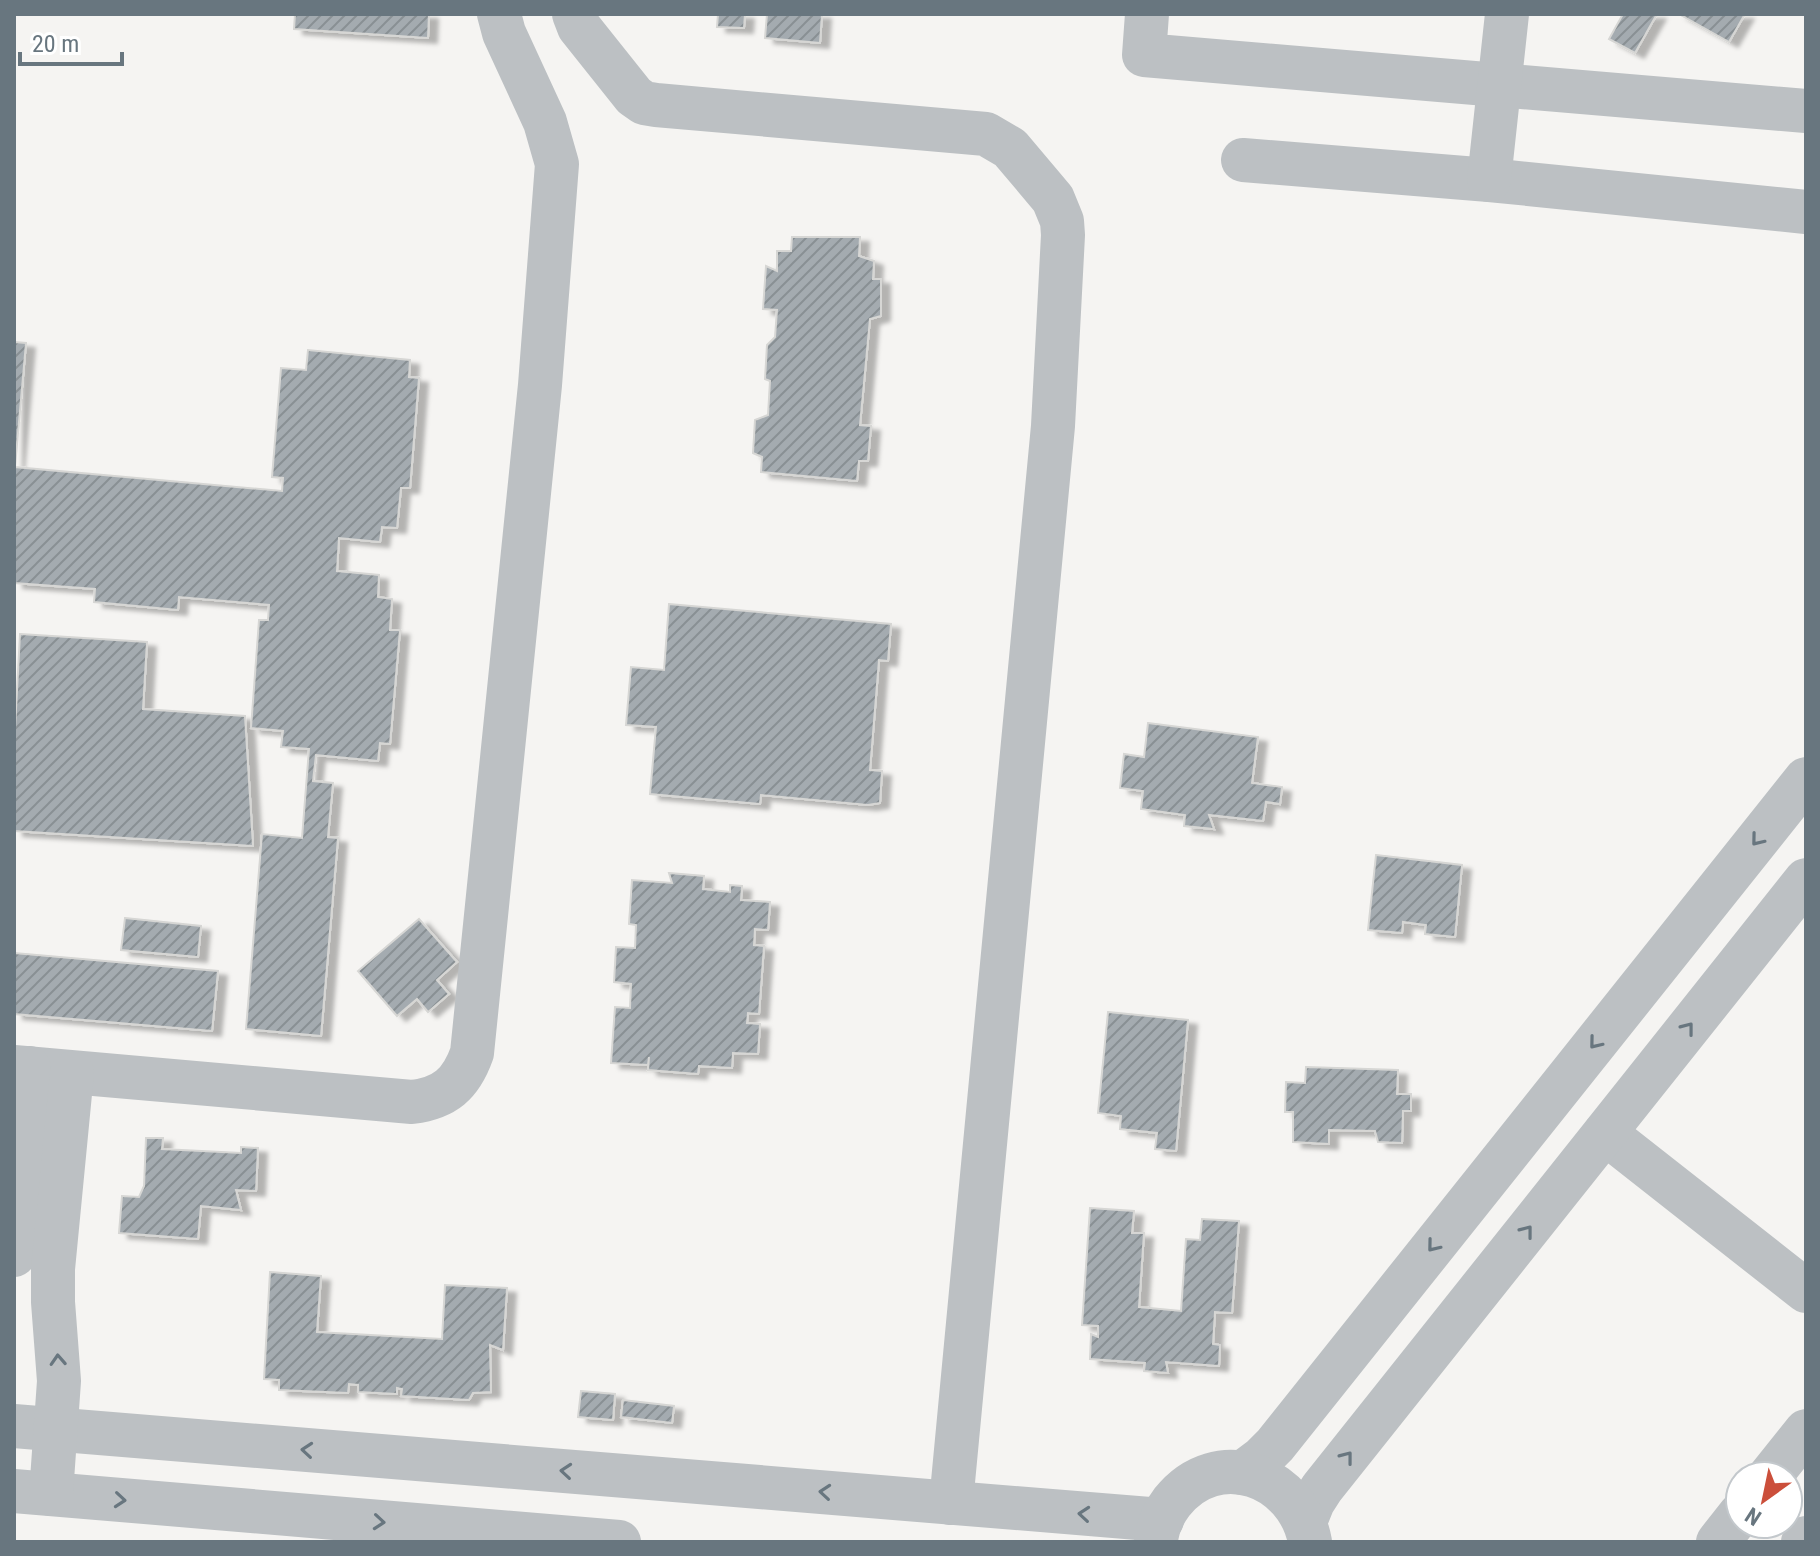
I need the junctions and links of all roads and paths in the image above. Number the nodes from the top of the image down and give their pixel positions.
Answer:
1 (499, 14) edge
2 (574, 14) edge
3 (1147, 14) edge
4 (1507, 14) edge
5 (1499, 84) junction
6 (1806, 111) edge
7 (1243, 160) dead end
8 (1489, 180) junction
9 (1806, 212) edge
10 (1806, 779) edge
11 (1806, 880) edge
12 (22, 1068) edge
13 (72, 1073) junction
14 (1605, 1133) junction
15 (14, 1255) edge
16 (1806, 1291) edge
17 (35, 1428) edge
18 (1806, 1431) edge
19 (1783, 1460) edge
20 (1242, 1473) junction
21 (32, 1492) edge
22 (951, 1503) junction
23 (1159, 1531) edge
24 (1308, 1532) edge
25 (619, 1542) edge

1 - 13 lane
2 - 22 lane
3 - 5 lane
4 - 5 lane
5 - 6 lane
5 - 8 lane
7 - 8 lane
8 - 9 lane
10 -> 20 lane
14 -> 11 lane
12 - 13 lane
12 - 15 lane
17 -> 13 lane
14 - 16 lane
24 -> 14 lane
17 - 21 lane
22 -> 17 lane
18 - 19 lane
20 - 23 lane
20 - 24 lane
21 -> 25 lane
23 -> 22 lane

